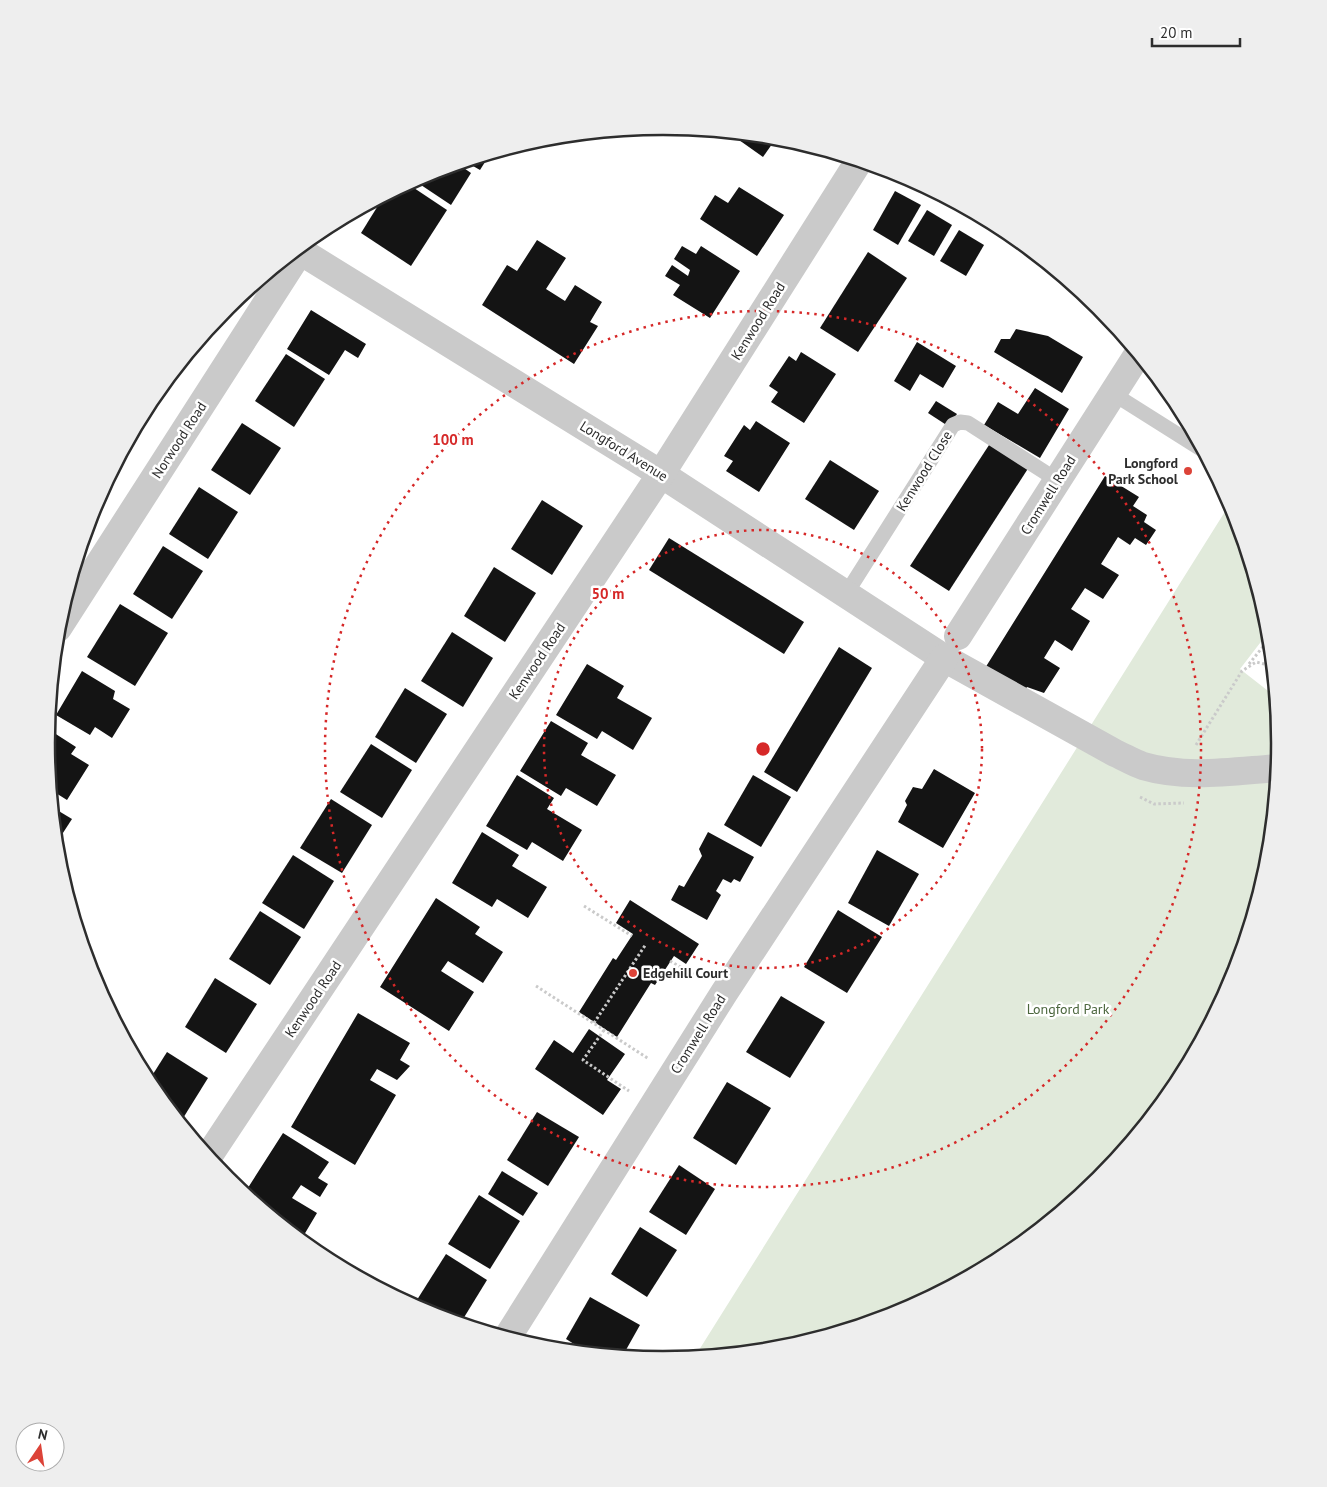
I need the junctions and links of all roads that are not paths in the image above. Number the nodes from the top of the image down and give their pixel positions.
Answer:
1 (856, 166) edge
2 (304, 253) edge
3 (294, 260) edge
4 (1135, 359) edge
5 (1112, 393) junction
6 (1193, 445) edge
7 (661, 474) junction
8 (1057, 480) junction
9 (846, 594) junction
10 (71, 608) edge
11 (951, 647) junction
12 (1271, 769) edge
13 (212, 1151) edge
14 (511, 1332) edge

1 - 7 street, Kenwood Road
2 - 7 street, Longford Avenue
3 - 10 street, Norwood Road
4 - 5 street, Cromwell Road
5 - 6 lane
5 - 8 street, Cromwell Road
7 - 9 street, Longford Avenue
7 - 13 street, Kenwood Road
8 - 9 lane, Kenwood Close
8 - 11 street, Cromwell Road
9 - 11 street, Longford Avenue
11 - 12 street, Longford Avenue
11 - 14 street, Cromwell Road

